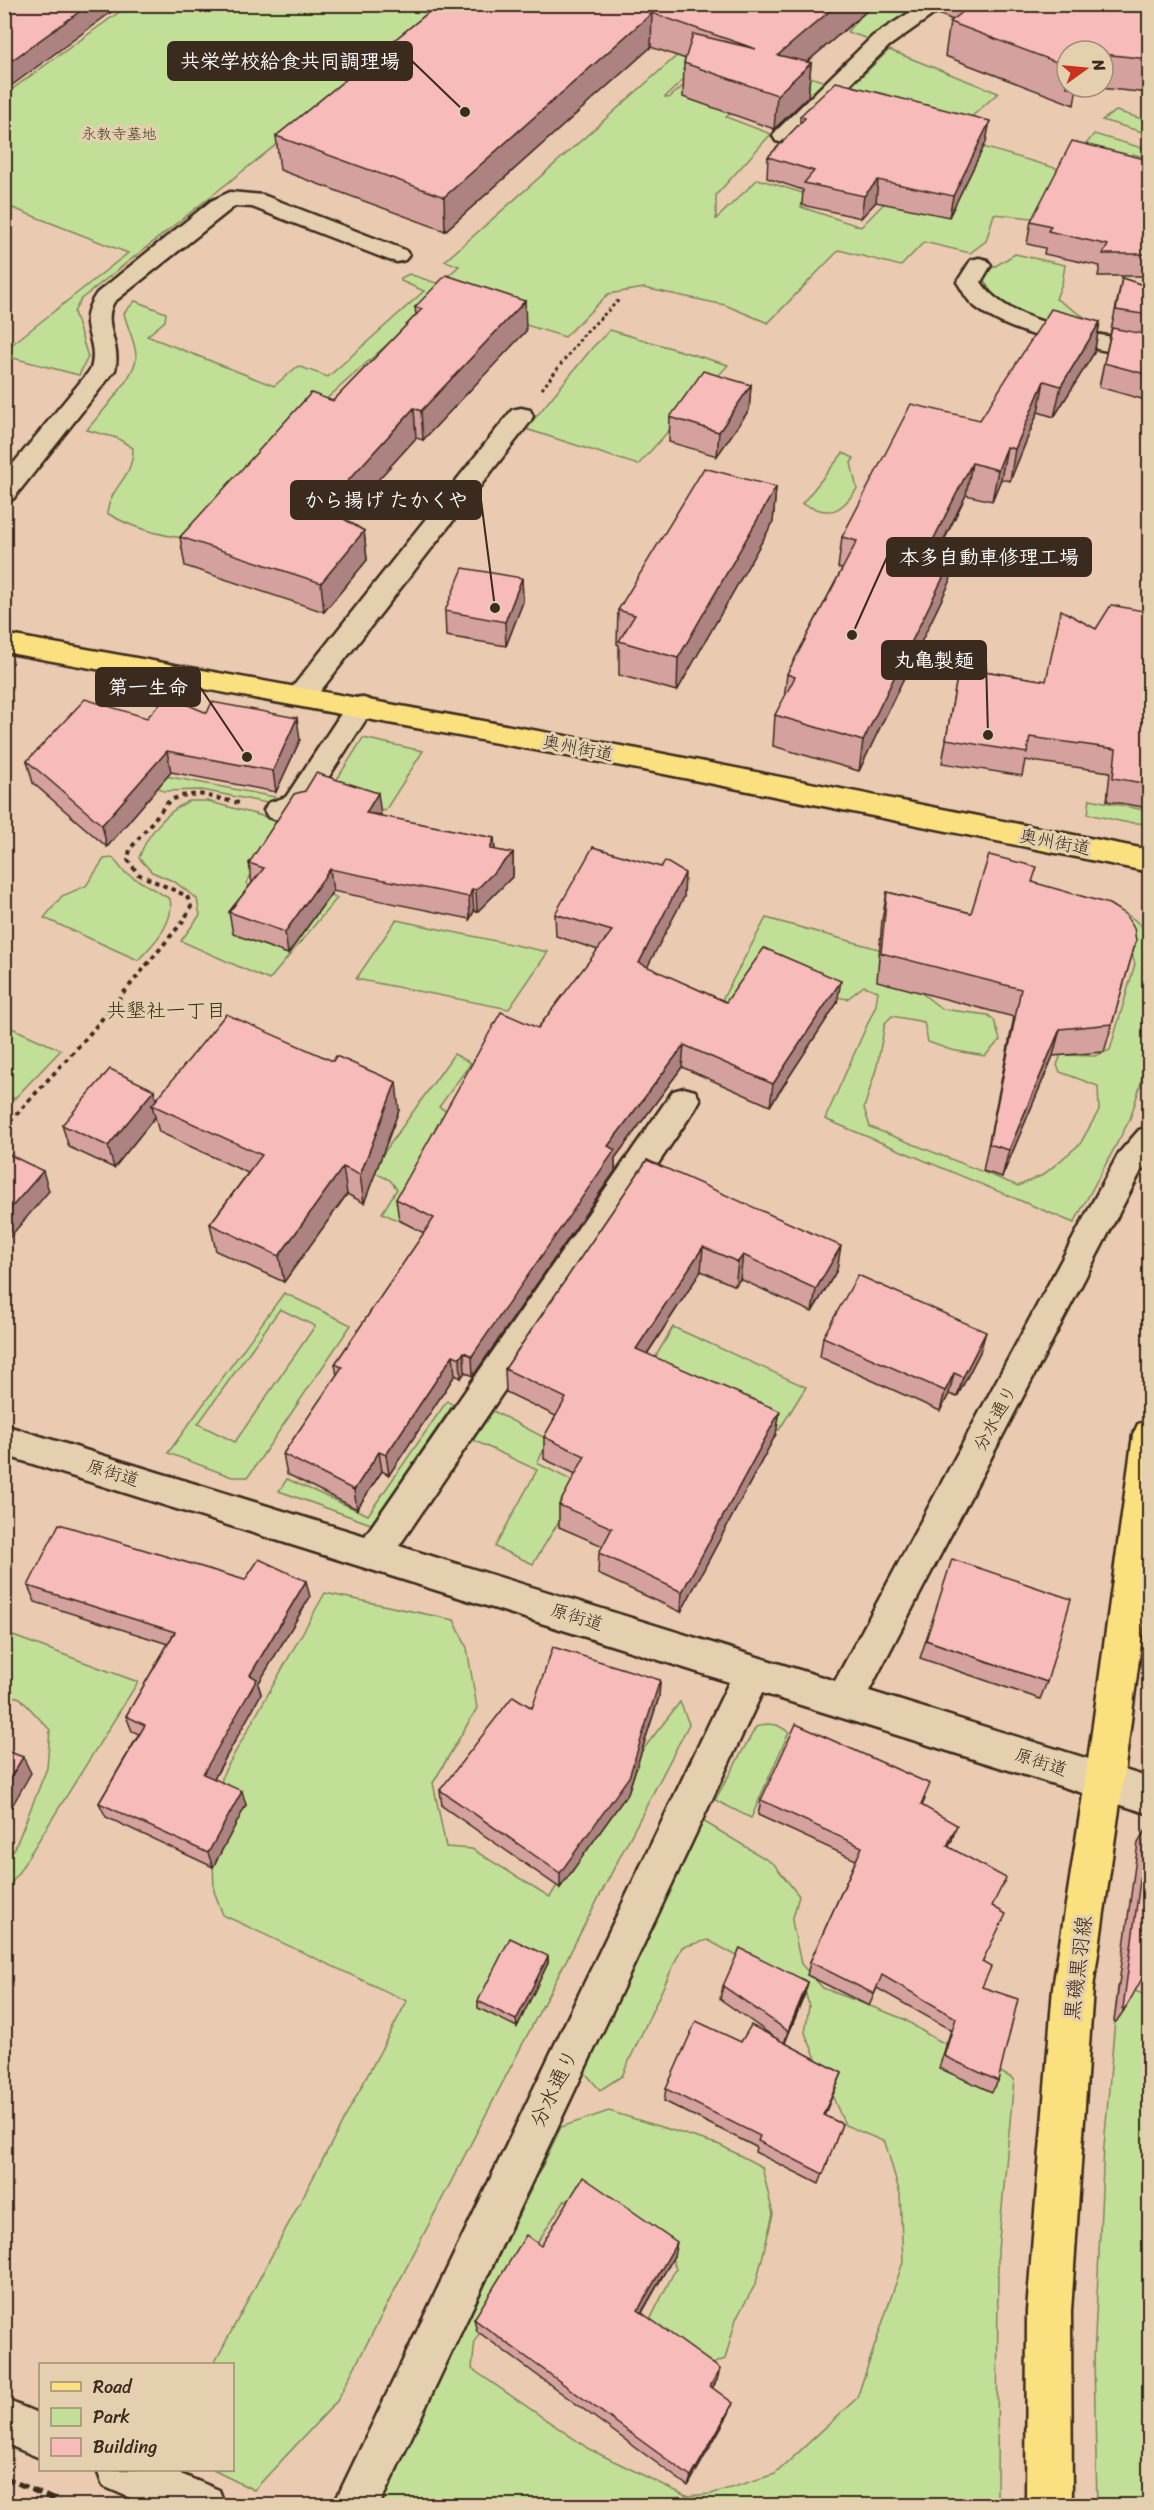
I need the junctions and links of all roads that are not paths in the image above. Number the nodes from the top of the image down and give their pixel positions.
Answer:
1 (938, 4) edge
2 (784, 136) edge
3 (397, 255) dead end
4 (979, 265) dead end
5 (1149, 351) edge
6 (521, 416) road end
7 (4, 494) edge
8 (4, 643) edge
9 (301, 696) junction
10 (360, 707) junction
11 (278, 810) road end
12 (1149, 861) edge
13 (684, 1100) dead end
14 (1149, 1139) edge
15 (1149, 1435) edge
16 (4, 1440) edge
17 (373, 1554) junction
18 (753, 1671) junction
19 (845, 1700) junction
20 (1104, 1782) junction
21 (1149, 1796) edge
22 (4, 2421) edge
23 (39, 2436) edge
24 (124, 2471) edge
25 (203, 2505) edge
26 (355, 2505) edge
27 (1049, 2505) edge

1 - 2 street
3 - 7 street
4 - 5 street
6 - 9 street
8 - 9 main road, 奥州街道
9 - 10 main road, 奥州街道
10 - 11 street
10 - 12 main road, 奥州街道
13 - 17 street
14 - 19 street, 分水通り
15 - 20 main road, 黒磯黒羽線
16 - 17 street, 原街道
17 - 18 street, 原街道
18 - 19 street, 原街道
18 - 26 street, 分水通り
19 - 20 street, 原街道
20 - 21 street, 原街道
20 - 27 main road, 黒磯黒羽線
22 - 23 street
24 - 25 street

